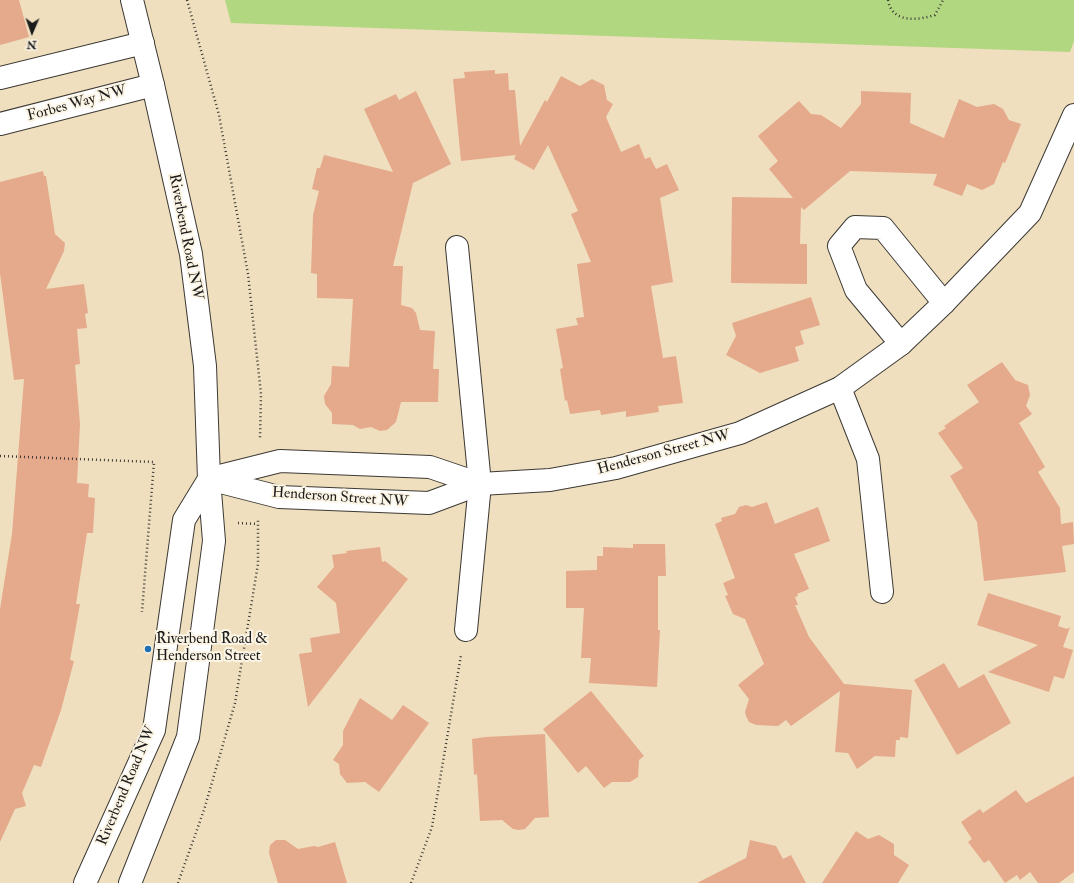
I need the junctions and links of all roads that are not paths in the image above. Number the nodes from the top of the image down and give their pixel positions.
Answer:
1 (132, 0) edge
2 (143, 43) junction
3 (0, 78) edge
4 (153, 85) junction
5 (1074, 114) edge
6 (0, 124) edge
7 (457, 247) dead end
8 (944, 303) junction
9 (901, 344) junction
10 (840, 388) junction
11 (209, 478) junction
12 (480, 484) junction
13 (882, 592) dead end
14 (466, 630) road end
15 (85, 883) edge
16 (130, 883) edge

1 - 2 street, Riverbend Road NW
2 - 3 street
2 - 4 street, Riverbend Road NW
4 - 6 street, Forbes Way NW
4 - 11 street, Riverbend Road NW
5 - 8 street, Henderson Street NW
7 - 12 street
8 - 9 street, Henderson Street NW
8 - 9 street
9 - 10 street, Henderson Street NW
10 - 12 street, Henderson Street NW
10 - 13 street
11 - 12 street, Henderson Street NW
11 - 12 street, Henderson Street NW
11 - 15 street, Riverbend Road NW
11 - 16 street, Riverbend Road NW
12 - 14 street

